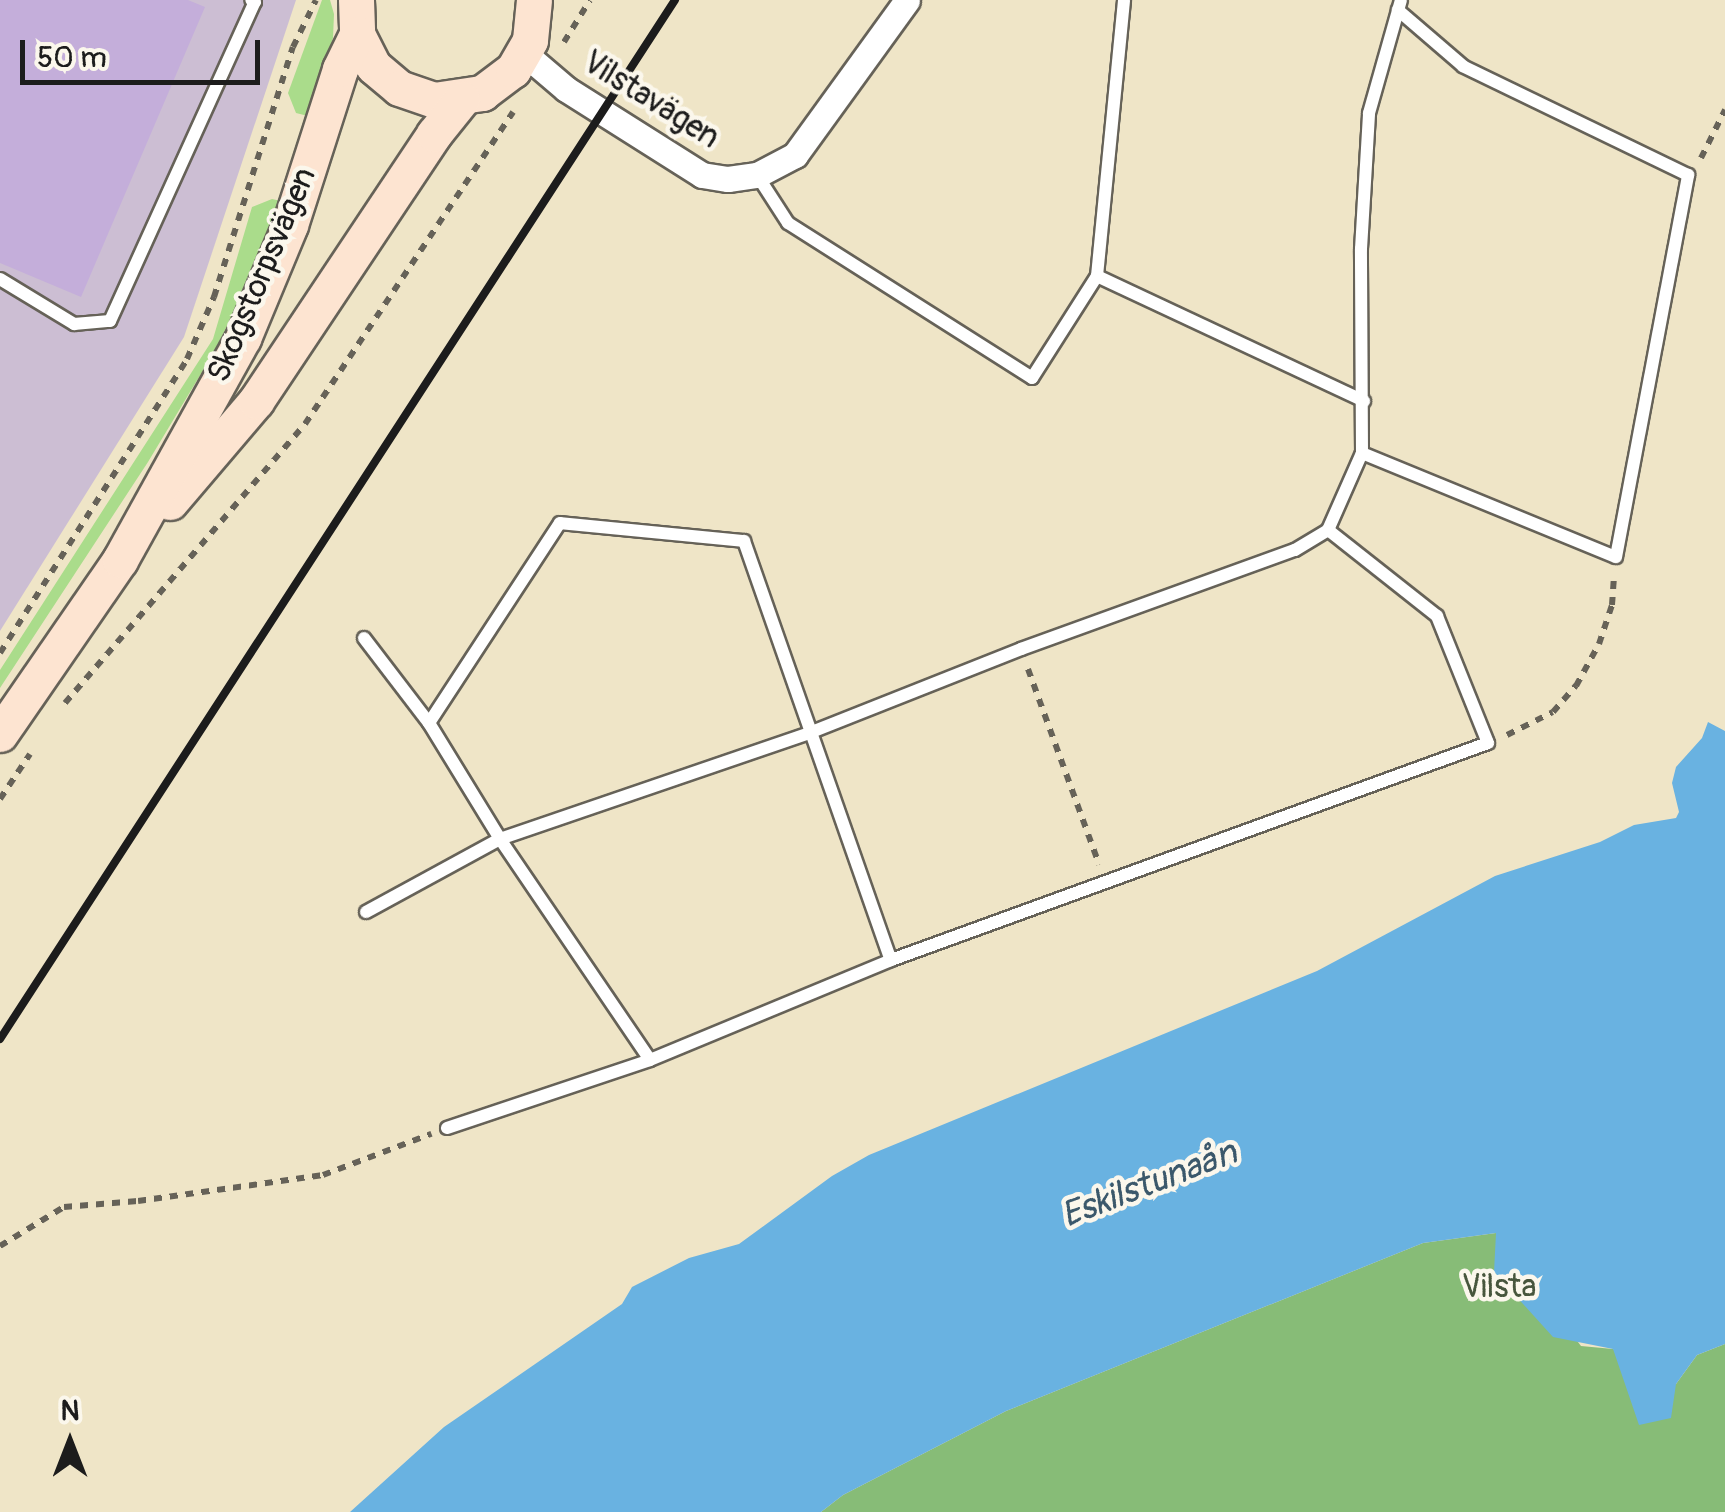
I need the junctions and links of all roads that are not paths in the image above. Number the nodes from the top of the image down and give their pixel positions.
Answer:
1 (251, 0) edge
2 (534, 0) edge
3 (907, 0) edge
4 (1124, 0) edge
5 (1399, 5) edge
6 (356, 17) edge
7 (534, 62) junction
8 (462, 99) junction
9 (757, 175) junction
10 (1098, 276) junction
11 (0, 279) edge
12 (1364, 401) junction
13 (1362, 453) junction
14 (1328, 530) junction
15 (120, 560) junction
16 (364, 638) dead end
17 (429, 723) junction
18 (809, 733) junction
19 (0, 734) edge
20 (500, 839) junction
21 (366, 912) dead end
22 (891, 960) junction
23 (650, 1060) junction
24 (446, 1128) road end

1 - 11 lane
2 - 7 main road
3 - 9 street
4 - 10 lane
5 - 12 lane
5 - 13 lane
6 - 8 main road
6 - 15 main road, Skogstorpsvägen
7 - 8 main road
7 - 9 street, Vilstavägen
8 - 15 main road, Skogstorpsvägen
9 - 10 lane
10 - 12 lane
12 - 13 lane
13 - 14 lane
14 - 18 lane
14 - 22 lane
15 - 19 main road, Skogstorpsvägen
16 - 17 lane
17 - 18 lane
17 - 20 lane
18 - 20 lane
18 - 22 lane
20 - 21 lane
20 - 23 lane
22 - 23 lane
23 - 24 lane

